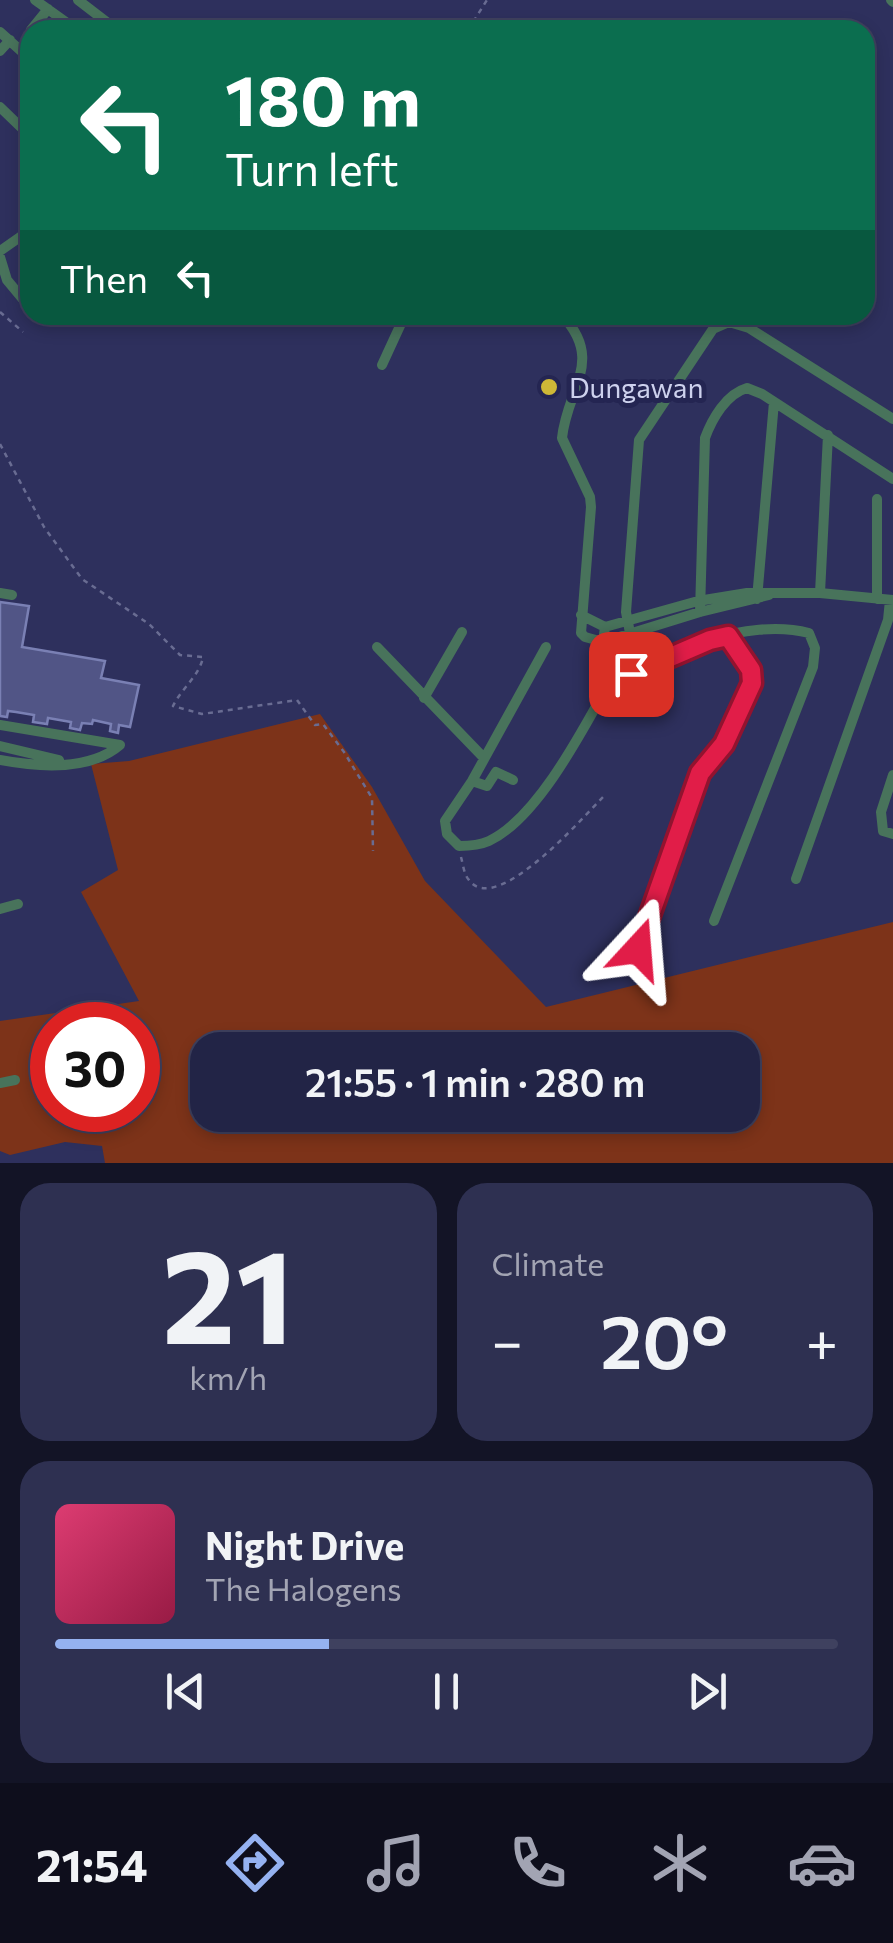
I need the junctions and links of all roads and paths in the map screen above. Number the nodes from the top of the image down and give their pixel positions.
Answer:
1 (34, 0) edge
2 (78, 0) edge
3 (48, 10) junction
4 (94, 14) junction
5 (40, 20) edge
6 (64, 20) edge
7 (88, 20) edge
8 (103, 20) edge
9 (0, 32) edge
10 (20, 39) edge
11 (14, 44) junction
12 (20, 50) edge
13 (0, 51) edge
14 (0, 107) edge
15 (20, 126) edge
16 (20, 240) edge
17 (1, 259) edge
18 (20, 296) edge
19 (0, 312) edge
20 (400, 325) edge
21 (571, 325) edge
22 (722, 325) edge
23 (739, 325) edge
24 (23, 332) dead end
25 (382, 364) dead end
26 (774, 402) junction
27 (893, 419) edge
28 (828, 435) junction
29 (0, 444) edge
30 (893, 478) edge
31 (877, 499) dead end
32 (820, 593) junction
33 (761, 596) junction
34 (877, 599) junction
35 (892, 600) edge
36 (699, 606) junction
37 (580, 615) junction
38 (626, 621) junction
39 (605, 628) junction
40 (462, 632) dead end
41 (630, 634) junction
42 (728, 636) junction
43 (603, 642) junction
44 (377, 647) dead end
45 (546, 647) dead end
46 (615, 672) junction
47 (424, 698) junction
48 (0, 725) edge
49 (0, 746) edge
50 (484, 758) junction
51 (0, 760) edge
52 (69, 762) junction
53 (893, 775) edge
54 (513, 780) dead end
55 (472, 781) junction
56 (603, 797) dead end
57 (893, 834) edge
58 (458, 846) junction
59 (372, 851) dead end
60 (796, 879) dead end
61 (18, 904) dead end
62 (0, 908) edge
63 (714, 921) dead end
64 (638, 949) dead end
65 (15, 1080) dead end
66 (0, 1083) edge

1 - 3 street
2 - 4 street
3 - 5 street
3 - 6 street
4 - 7 street
4 - 8 street
9 - 11 street
10 - 11 street
11 - 12 street
11 - 13 street
14 - 15 street
16 - 17 street
17 - 18 street
19 - 24 path
20 - 25 street
21 - 37 street
22 - 38 street
23 - 27 street
26 - 28 street
26 - 33 street
26 - 36 street
28 - 30 street
28 - 32 street
29 - 59 path
31 - 34 street
32 - 33 street
32 - 34 street
33 - 36 street
34 - 35 street
35 - 60 street
36 - 38 street
36 - 41 street
37 - 39 street
37 - 43 street
38 - 39 street
38 - 41 street
39 - 43 street
40 - 47 street
41 - 43 street
42 - 46 street
42 - 63 street
42 - 64 street
43 - 46 street
44 - 47 street
45 - 50 street
46 - 58 street
47 - 50 street
48 - 52 street
49 - 52 street
50 - 55 street
51 - 52 street
53 - 57 street
54 - 55 street
55 - 58 street
56 - 58 path
61 - 62 street
65 - 66 street

